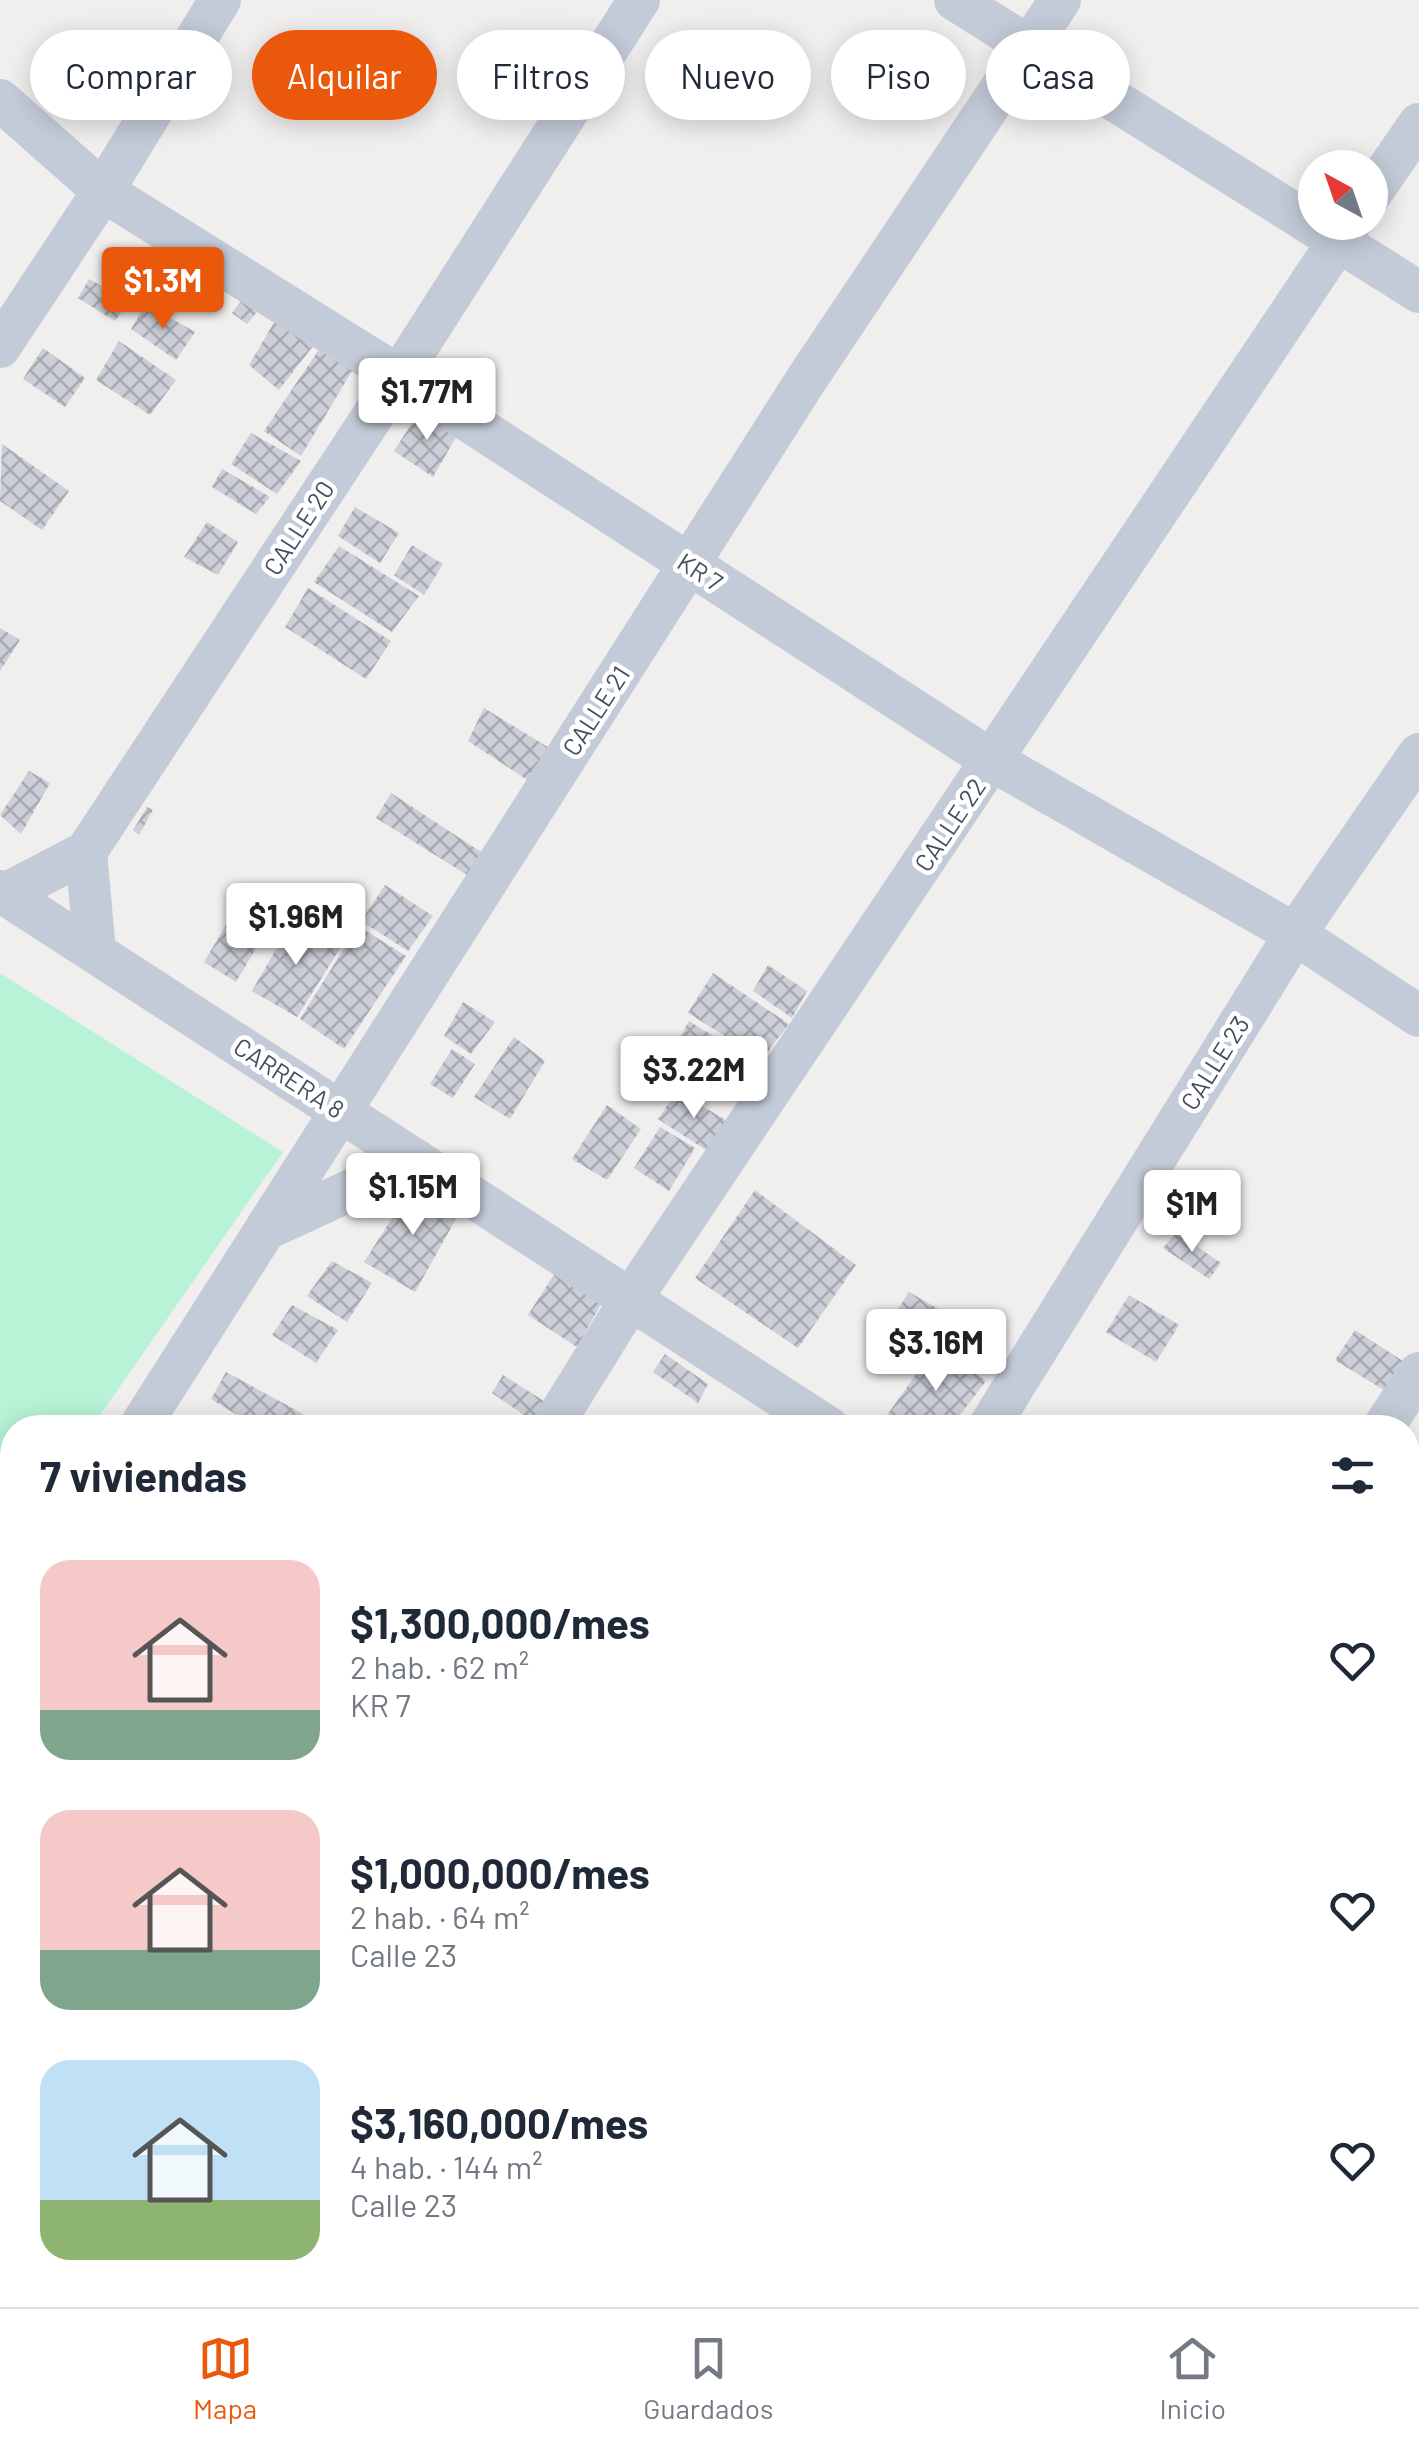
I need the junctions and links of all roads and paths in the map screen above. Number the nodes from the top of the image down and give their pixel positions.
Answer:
1 (220, 0) edge
2 (639, 0) edge
3 (955, 0) edge
4 (1060, 0) edge
5 (1006, 30) edge
6 (1040, 30) edge
7 (0, 100) edge
8 (1130, 104) edge
9 (986, 110) edge
10 (1419, 124) edge
11 (1388, 168) edge
12 (103, 190) junction
13 (1298, 204) edge
14 (1339, 240) edge
15 (1354, 240) edge
16 (1419, 292) edge
17 (0, 347) edge
18 (400, 376) junction
19 (689, 566) junction
20 (1419, 754) edge
21 (994, 761) junction
22 (86, 852) junction
23 (2, 892) edge
24 (1295, 934) junction
25 (95, 952) junction
26 (1419, 1016) edge
27 (340, 1111) junction
28 (416, 1160) junction
29 (268, 1228) junction
30 (631, 1300) junction
31 (1419, 1374) edge
32 (147, 1415) edge
33 (559, 1415) edge
34 (809, 1415) edge
35 (996, 1415) edge
36 (1392, 1415) edge

1 - 12 street
2 - 18 street, CALLE 20
3 - 5 street
4 - 6 street, CALLE 21
7 - 12 street, KR 7
8 - 13 street
9 - 19 street, CALLE 21
10 - 11 street
12 - 17 street
12 - 18 street, KR 7
14 - 21 street, CALLE 22
15 - 16 street
18 - 19 street, KR 7
18 - 22 street, CALLE 20
19 - 21 street, KR 7
19 - 27 street, CALLE 21
20 - 24 street, CALLE 23
21 - 24 street, KR 7
21 - 30 street, CALLE 22
22 - 23 street, CALLE 20
22 - 25 street
23 - 25 street, CARRERA 8
24 - 26 street, KR 7
24 - 35 street, CALLE 23
25 - 27 street, CARRERA 8
27 - 28 street, CARRERA 8
27 - 29 street, CALLE 21
28 - 29 street
28 - 30 street, CARRERA 8
29 - 32 street, CALLE 21
30 - 33 street, CALLE 22
30 - 34 street, CARRERA 8
31 - 36 street

